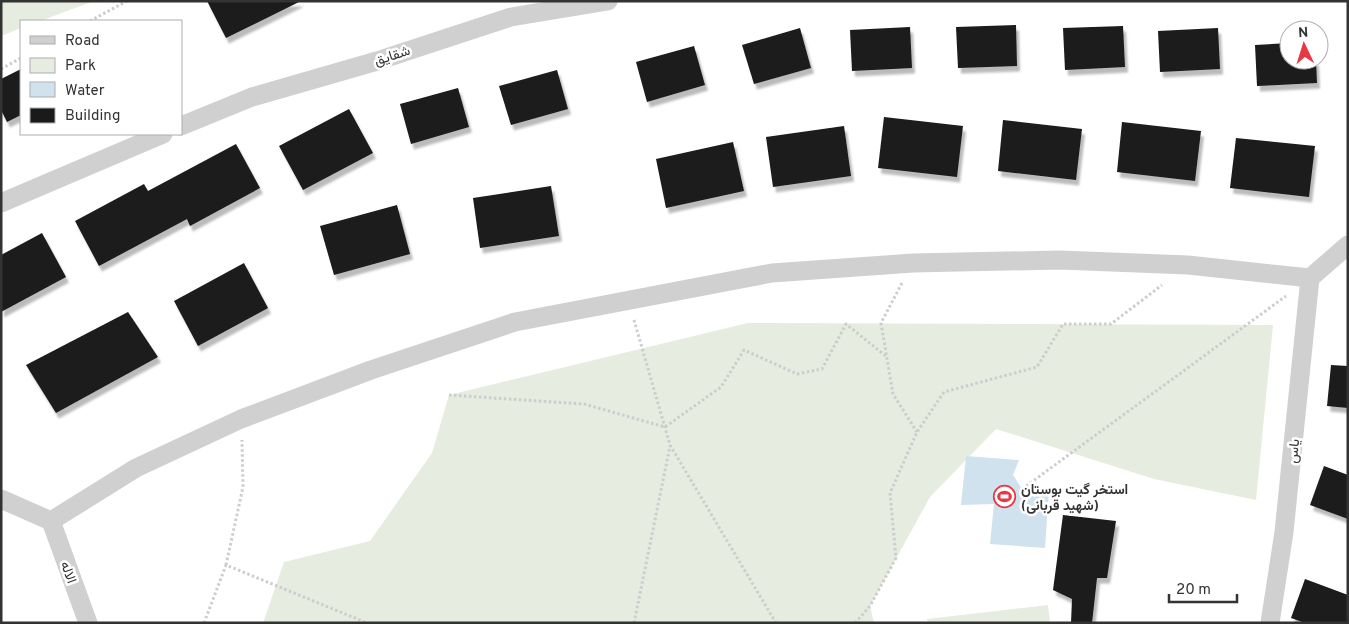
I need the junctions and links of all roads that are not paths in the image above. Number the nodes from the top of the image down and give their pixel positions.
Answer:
1 (608, 1) edge
2 (182, 126) edge
3 (161, 135) edge
4 (1, 203) edge
5 (1348, 245) edge
6 (1310, 278) junction
7 (1, 499) edge
8 (51, 521) junction
9 (88, 623) edge
10 (1270, 623) edge

1 - 2 street, شقایق
3 - 4 street
5 - 6 street
6 - 8 street
6 - 10 street, یاس
7 - 8 street
8 - 9 street, الاله

